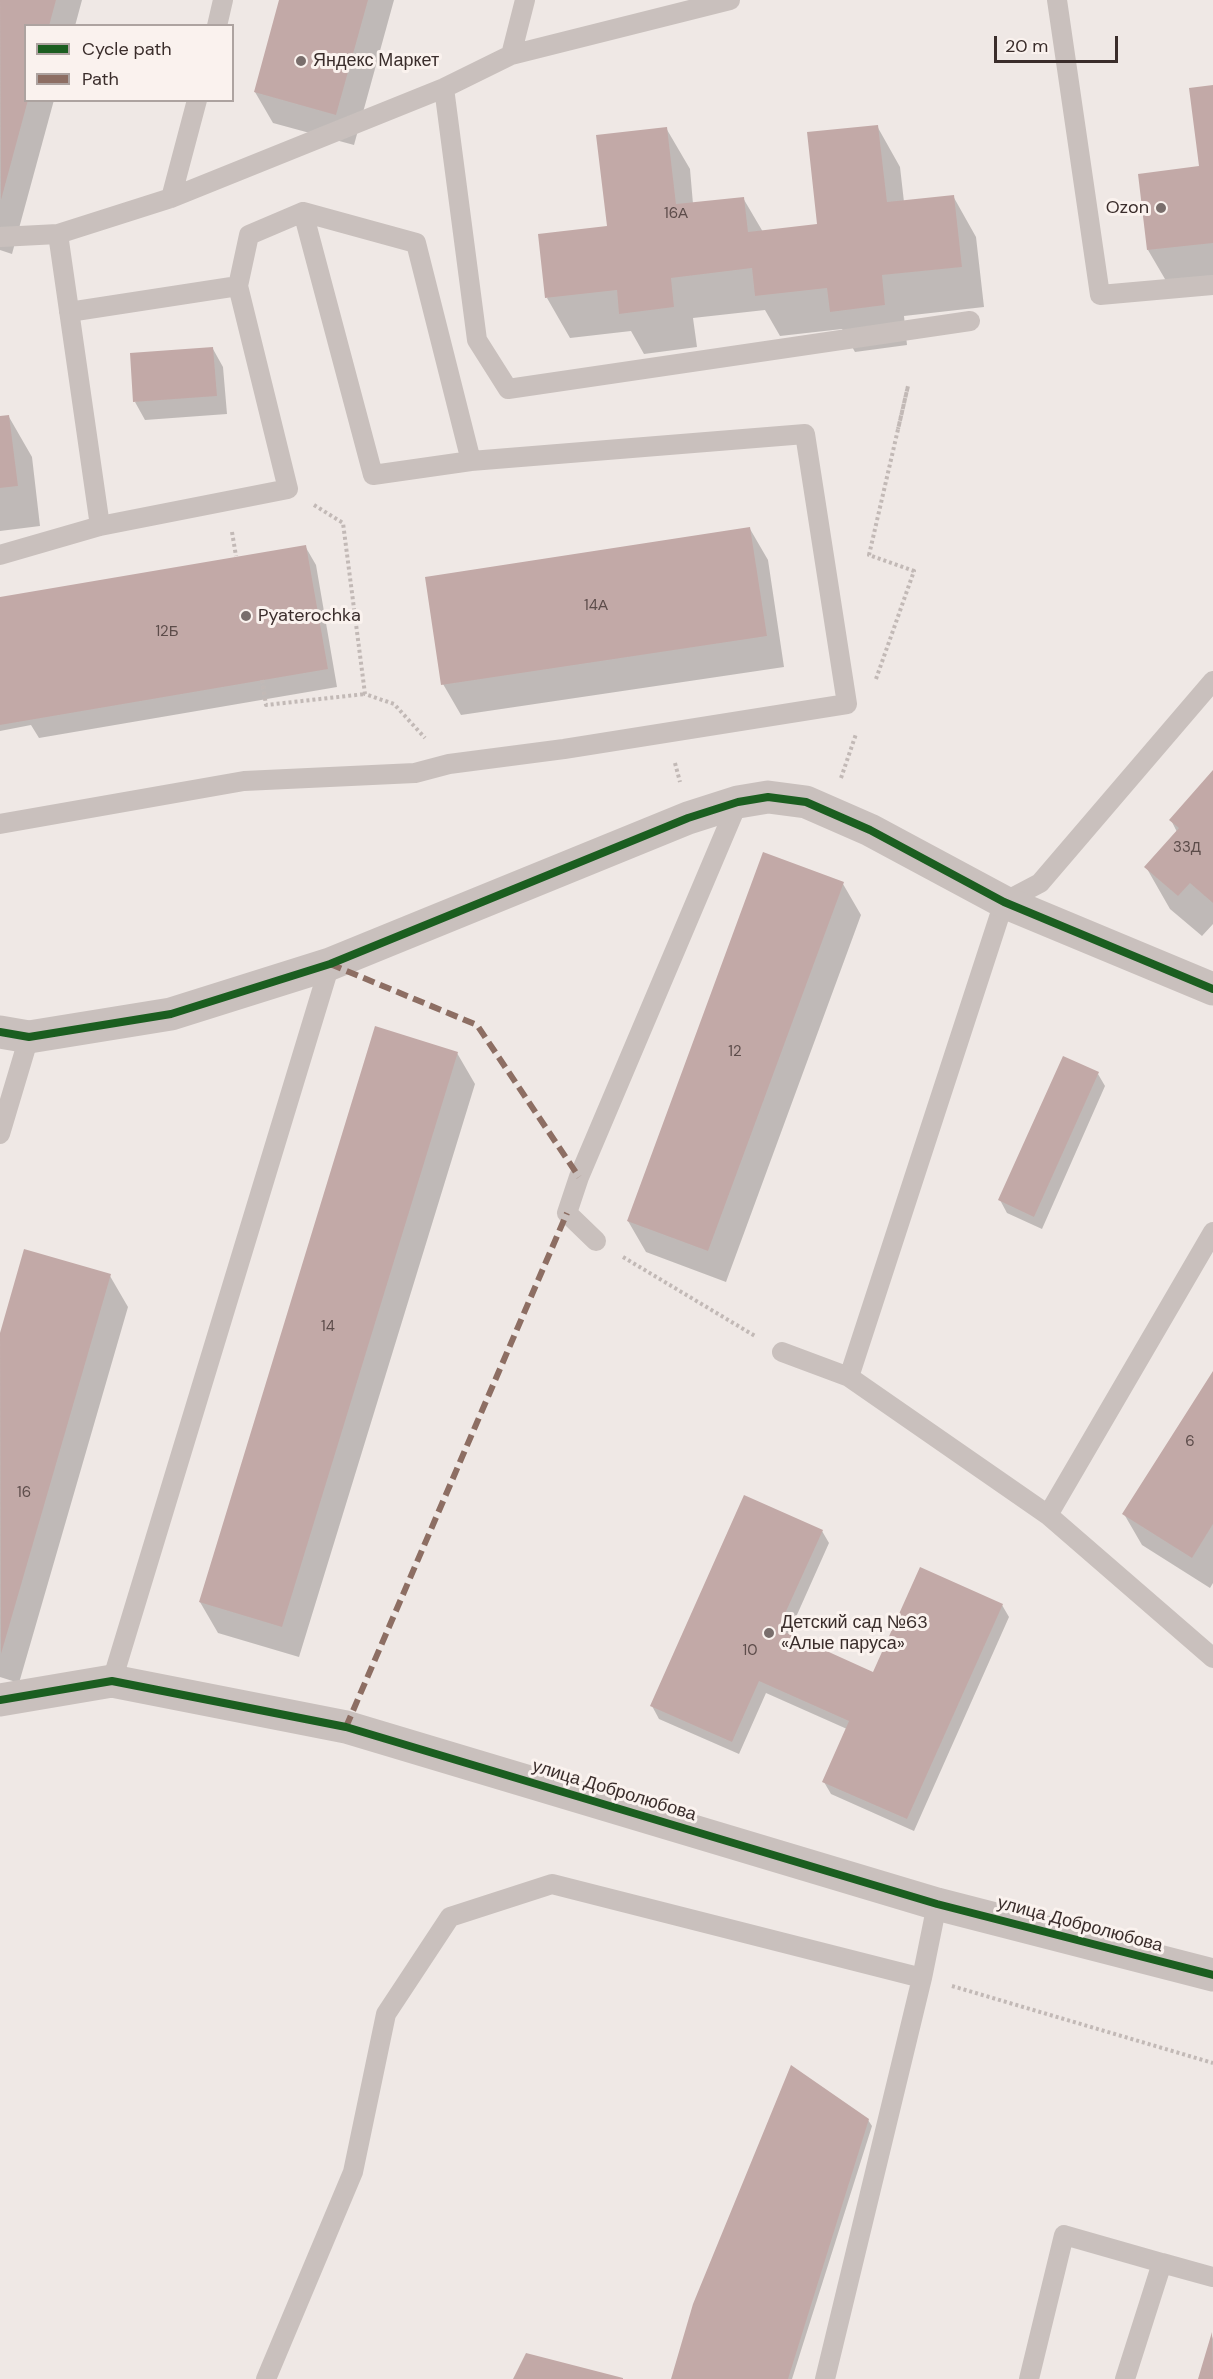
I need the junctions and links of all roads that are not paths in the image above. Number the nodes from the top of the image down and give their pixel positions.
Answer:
1 (223, 0) edge
2 (525, 0) edge
3 (730, 0) edge
4 (1057, 0) edge
5 (217, 24) edge
6 (512, 55) junction
7 (444, 88) junction
8 (196, 102) edge
9 (171, 198) junction
10 (303, 213) junction
11 (58, 234) junction
12 (0, 237) edge
13 (1213, 285) edge
14 (238, 286) junction
15 (69, 312) junction
16 (970, 321) dead end
17 (471, 461) junction
18 (100, 526) junction
19 (0, 555) edge
20 (1213, 681) edge
21 (738, 802) junction
22 (0, 824) edge
23 (1004, 902) junction
24 (330, 964) junction
25 (1213, 989) edge
26 (14, 1034) edge
27 (0, 1134) edge
28 (1213, 1232) edge
29 (596, 1241) road end
30 (782, 1352) road end
31 (849, 1377) junction
32 (1047, 1515) junction
33 (1213, 1658) edge
34 (112, 1681) junction
35 (0, 1700) edge
36 (937, 1904) junction
37 (1213, 1975) edge
38 (922, 1978) junction
39 (1162, 2263) junction
40 (1213, 2277) edge
41 (266, 2379) edge
42 (825, 2379) edge
43 (1029, 2379) edge
44 (1125, 2379) edge

1 - 5 lane
2 - 6 lane
3 - 6 lane
4 - 13 lane
6 - 7 lane
7 - 9 lane
7 - 16 lane
8 - 9 lane
9 - 11 lane
10 - 14 lane
10 - 17 lane
10 - 17 lane
11 - 12 lane
11 - 15 lane
14 - 15 lane
14 - 18 lane
15 - 18 lane
17 - 22 lane
18 - 19 lane
20 - 23 lane
21 - 23 street
21 - 24 street
21 - 29 lane
23 - 25 street
23 - 31 lane
24 - 26 street
24 - 34 lane
26 - 27 lane
28 - 32 lane
30 - 31 lane
31 - 32 lane
32 - 33 lane
34 - 35 street, улица Добролюбова
34 - 36 street, улица Добролюбова
36 - 37 street, улица Добролюбова
36 - 38 lane
38 - 41 lane
38 - 42 lane
39 - 40 lane
39 - 43 lane
39 - 44 lane

